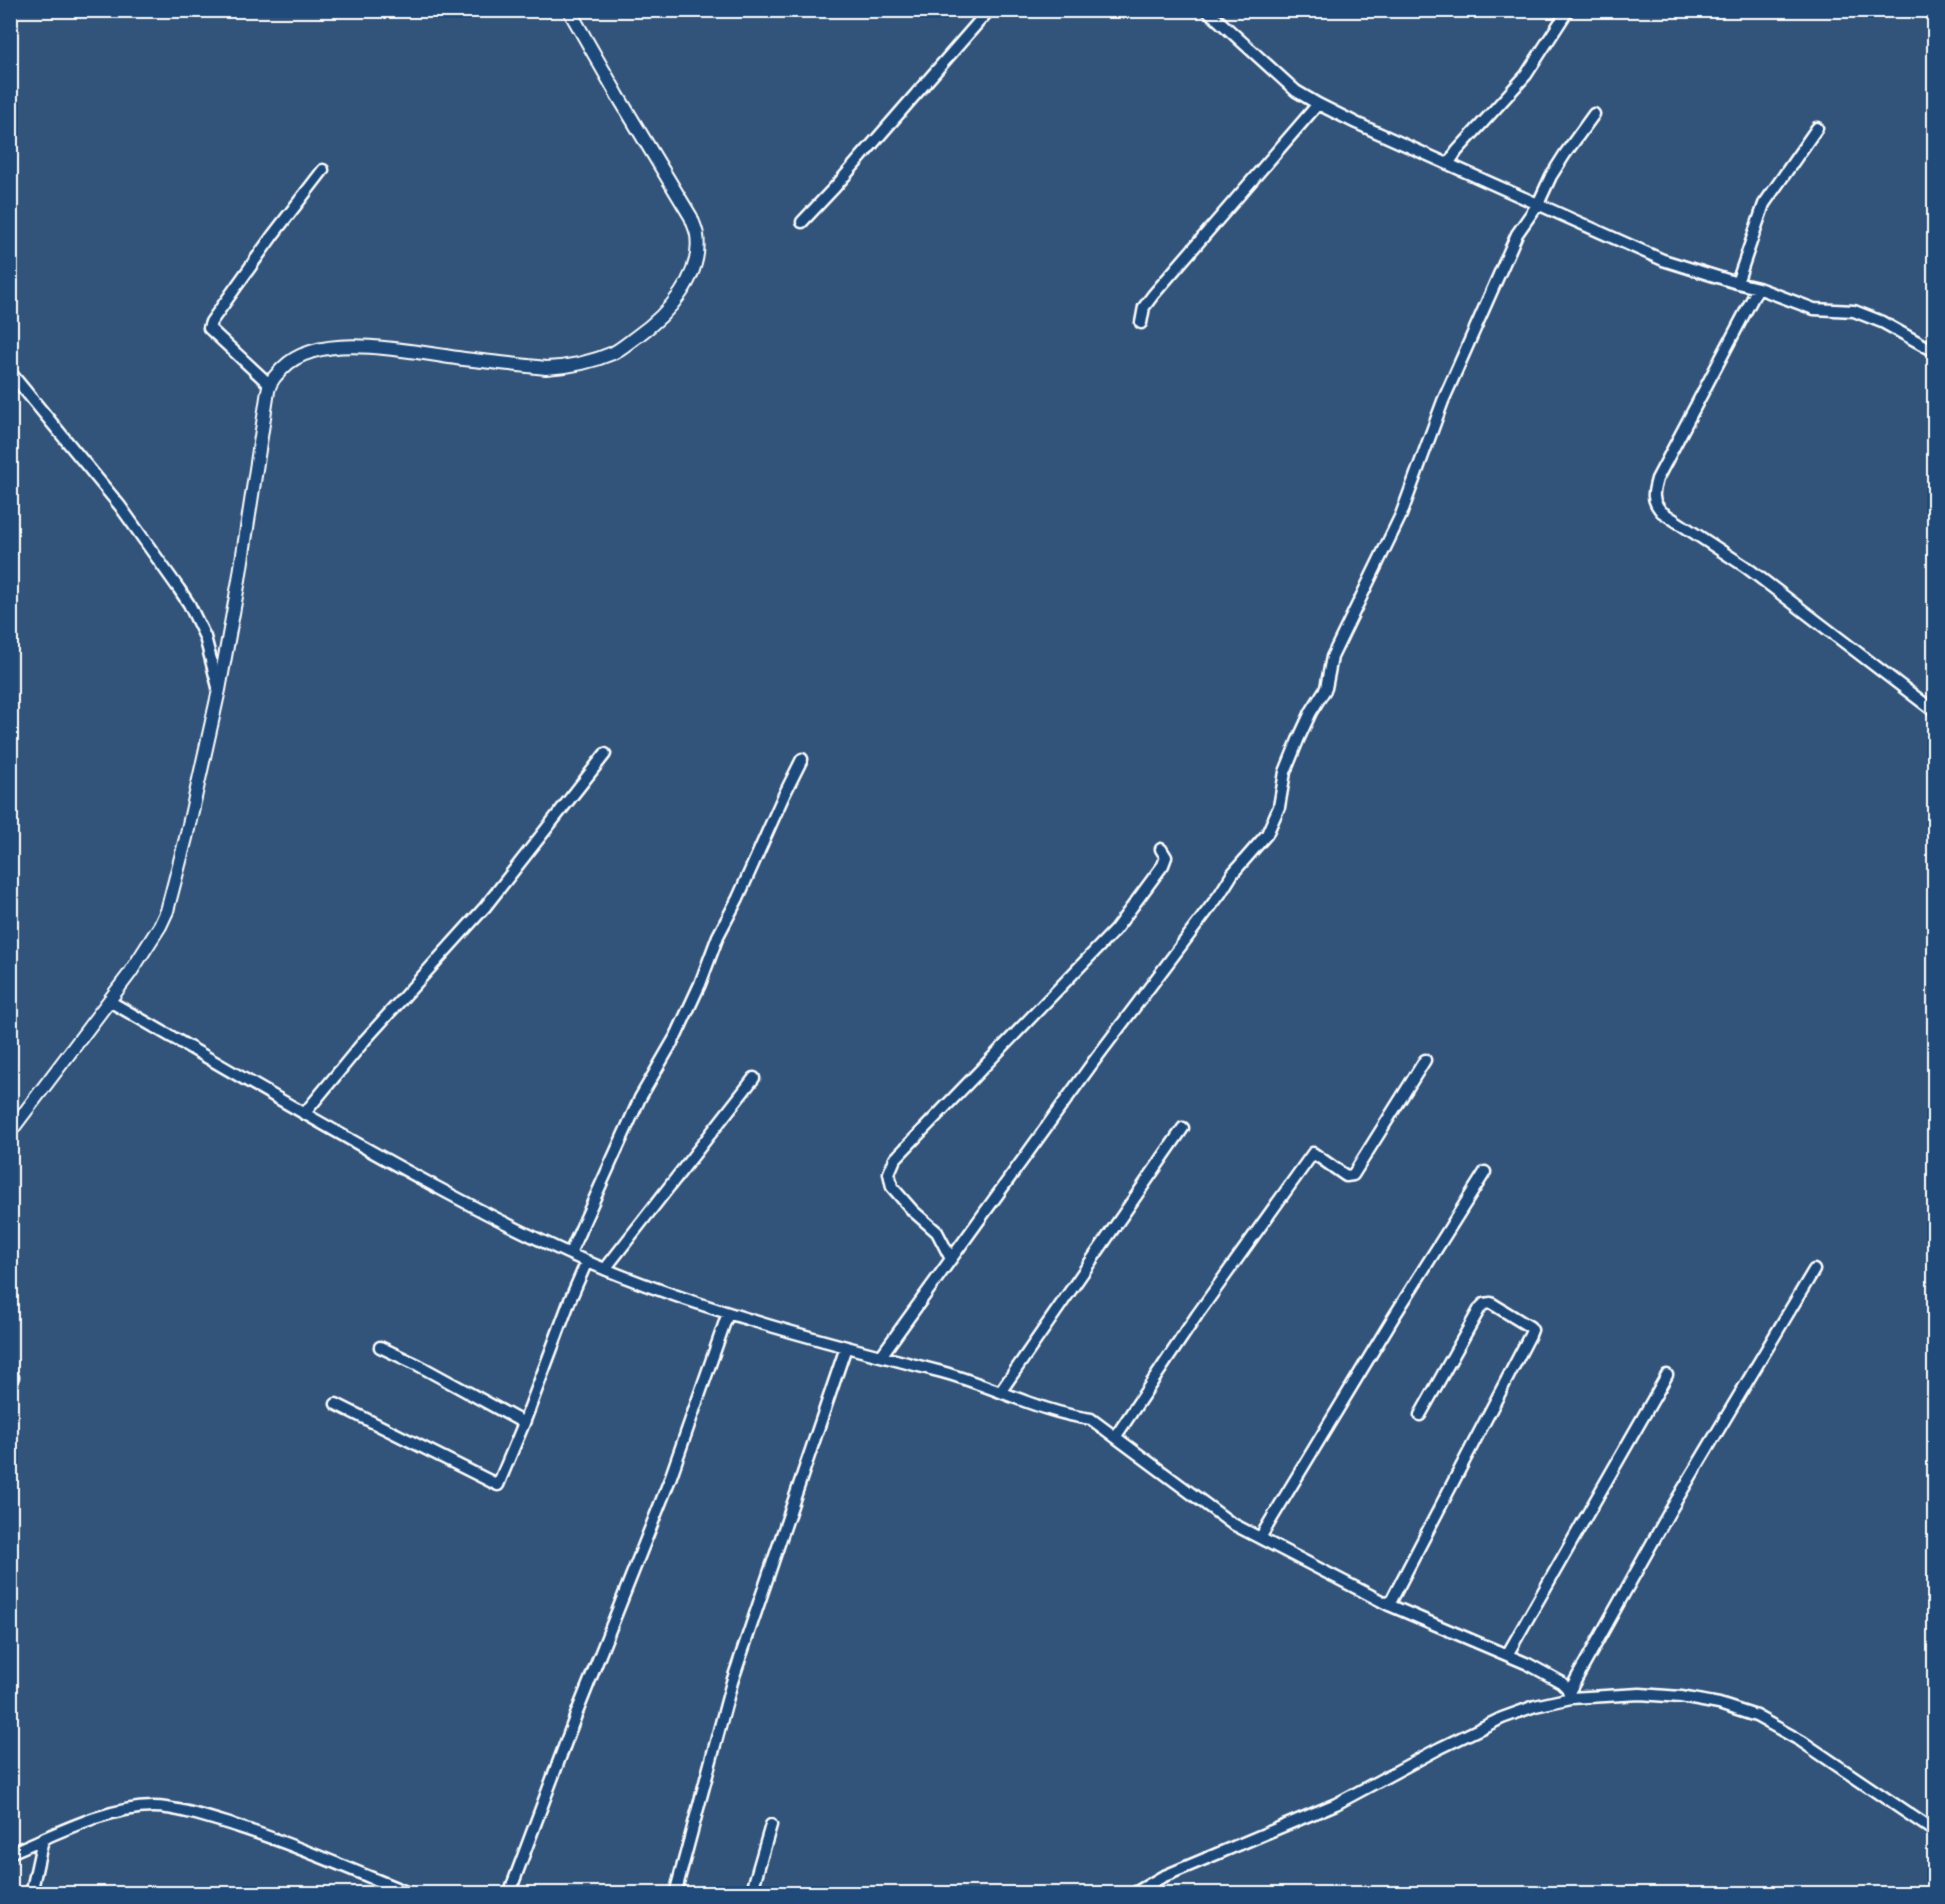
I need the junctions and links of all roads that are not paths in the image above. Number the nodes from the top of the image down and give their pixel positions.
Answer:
1 (569, 10) edge
2 (988, 10) edge
3 (1207, 10) edge
4 (1568, 10) edge
5 (1318, 104) junction
6 (1594, 114) dead end
7 (1817, 128) dead end
8 (1448, 164) junction
9 (323, 170) dead end
10 (1538, 204) junction
11 (802, 222) dead end
12 (1737, 283) junction
13 (1758, 288) junction
14 (1141, 323) dead end
15 (1935, 351) edge
16 (10, 372) edge
17 (269, 384) junction
18 (219, 690) junction
19 (1935, 711) edge
20 (604, 754) dead end
21 (802, 759) dead end
22 (1161, 849) dead end
23 (109, 1001) junction
24 (1425, 1060) dead end
25 (754, 1078) dead end
26 (304, 1114) junction
27 (1183, 1128) dead end
28 (10, 1132) edge
29 (1485, 1172) dead end
30 (570, 1253) junction
31 (951, 1259) junction
32 (587, 1261) junction
33 (605, 1269) junction
34 (1814, 1270) dead end
35 (728, 1313) junction
36 (380, 1347) dead end
37 (846, 1347) junction
38 (881, 1356) junction
39 (1667, 1375) dead end
40 (1001, 1391) junction
41 (336, 1404) dead end
42 (1420, 1415) dead end
43 (524, 1423) junction
44 (1116, 1436) junction
45 (1260, 1538) junction
46 (1389, 1605) junction
47 (1506, 1655) junction
48 (1570, 1695) junction
49 (771, 1825) dead end
50 (1935, 1832) edge
51 (43, 1839) junction
52 (10, 1853) edge
53 (31, 1893) edge
54 (411, 1893) edge
55 (509, 1893) edge
56 (675, 1893) edge
57 (751, 1893) edge
58 (1133, 1893) edge

1 - 17 street
2 - 11 street
3 - 5 street
4 - 8 street
5 - 8 street
5 - 14 street
6 - 10 street
7 - 12 street
8 - 10 street
9 - 17 street
10 - 12 street
10 - 31 street
12 - 13 street
13 - 15 street
13 - 19 street
16 - 18 street
17 - 18 street
18 - 23 street
20 - 26 street
21 - 30 street
22 - 31 street
23 - 26 street
23 - 28 street
24 - 44 street
25 - 33 street
26 - 30 street
27 - 40 street
29 - 45 street
30 - 32 street
31 - 38 street
32 - 33 street
32 - 43 street
33 - 35 street
34 - 48 street
35 - 37 street
35 - 55 street
36 - 43 street
37 - 38 street
37 - 56 street
38 - 40 street
39 - 47 street
40 - 44 street
41 - 43 street
42 - 46 street
44 - 45 street
45 - 46 street
46 - 47 street
47 - 48 street
48 - 50 street
48 - 58 street
49 - 57 street
51 - 52 street
51 - 53 street
51 - 54 street

